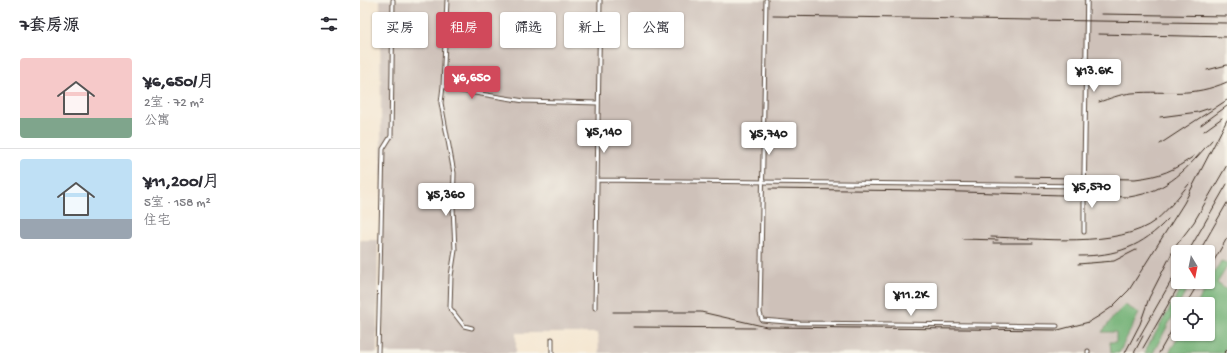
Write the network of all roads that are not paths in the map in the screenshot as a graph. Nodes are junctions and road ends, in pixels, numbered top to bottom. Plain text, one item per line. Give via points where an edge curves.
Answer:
1 (393, 0) edge
2 (447, 0) edge
3 (600, 0) edge
4 (766, 0) edge
5 (1087, 0) edge
6 (443, 86) junction
7 (598, 103) junction
8 (597, 180) junction
9 (761, 182) junction
10 (1084, 186) junction
11 (1084, 232) dead end
12 (595, 308) dead end
13 (1057, 326) dead end
14 (472, 328) dead end
15 (552, 339) dead end
16 (378, 353) edge
17 (552, 353) edge

1 - 16 street via 391,136 382,149
2 - 6 street
3 - 7 street
4 - 9 street
5 - 10 street
6 - 7 street via 524,101
6 - 14 street via 442,104 454,173 455,250 450,308 464,326
7 - 8 street
8 - 9 street
8 - 12 street
9 - 10 street
9 - 13 street via 762,320 799,323
10 - 11 street
15 - 17 street

